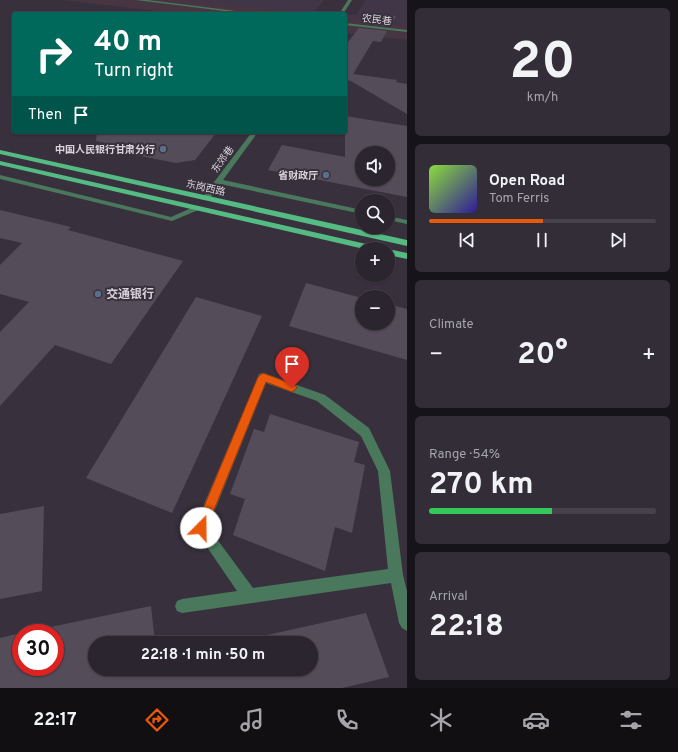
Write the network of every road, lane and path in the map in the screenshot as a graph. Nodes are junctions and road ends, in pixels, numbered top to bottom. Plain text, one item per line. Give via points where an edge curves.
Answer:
1 (138, 0) edge
2 (350, 0) edge
3 (241, 12) edge
4 (342, 12) edge
5 (347, 24) edge
6 (407, 31) edge
7 (253, 134) edge
8 (0, 152) edge
9 (0, 162) edge
10 (0, 177) edge
11 (218, 182) junction
12 (206, 198) junction
13 (199, 208) junction
14 (355, 211) edge
15 (395, 219) edge
16 (407, 222) edge
17 (407, 243) edge
18 (355, 244) edge
19 (395, 253) edge
20 (407, 256) edge
21 (396, 575) junction
22 (250, 596) junction
23 (182, 606) dead end
24 (407, 623) edge

1 - 3 street
2 - 4 street
5 - 6 street, 农民巷
7 - 11 street, 东郊巷
8 - 12 main road, 东岗西路
9 - 13 main road, 东岗西路
10 - 13 street, 东岗西路 via 172,220
11 - 12 street, 东郊巷
11 - 14 street
12 - 17 main road, 东岗西路
13 - 18 main road, 东岗西路
15 - 16 street
19 - 20 main road
21 - 22 street
21 - 22 street via 384,471 365,432 321,398 263,377 201,528
21 - 24 street
22 - 23 street

